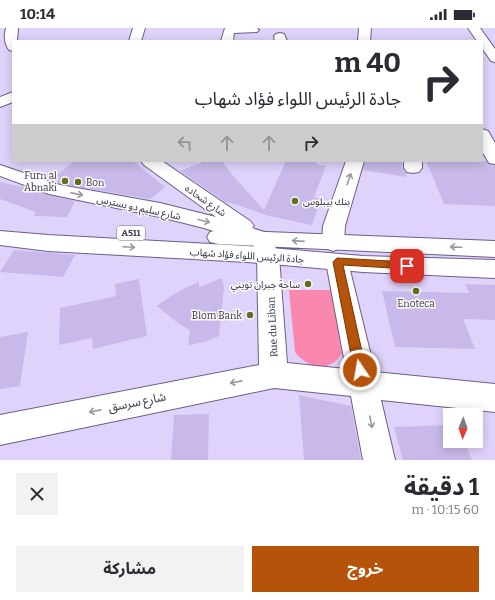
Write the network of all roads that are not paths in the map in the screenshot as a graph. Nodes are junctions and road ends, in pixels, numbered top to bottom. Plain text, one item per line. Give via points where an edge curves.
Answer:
1 (139, 28) edge
2 (365, 28) edge
3 (474, 28) edge
4 (7, 30) edge
5 (253, 30) dead end
6 (136, 40) edge
7 (227, 40) edge
8 (364, 40) edge
9 (482, 40) edge
10 (483, 41) edge
11 (12, 44) edge
12 (495, 58) edge
13 (483, 134) edge
14 (495, 135) edge
15 (483, 136) edge
16 (495, 159) edge
17 (12, 162) edge
18 (151, 162) edge
19 (355, 162) edge
20 (0, 170) edge
21 (180, 182) junction
22 (160, 210) junction
23 (0, 224) edge
24 (0, 238) edge
25 (257, 247) junction
26 (495, 249) edge
27 (335, 253) junction
28 (362, 254) junction
29 (495, 269) edge
30 (274, 374) junction
31 (363, 384) junction
32 (495, 398) edge
33 (0, 430) edge
34 (379, 460) edge

1 - 6 main road
2 - 8 main road
3 - 9 main road
4 - 11 main road
5 - 7 main road via 229,30
10 - 12 main road
13 - 14 main road
15 - 16 main road
17 - 20 main road
18 - 21 main road, شارع شحاده
27 -> 19 main road via 334,226
20 -> 22 main road, شارع سليم دو بسترس via 56,190
21 - 22 main road via 183,195 181,199 176,204
21 - 25 main road, شارع شحاده
22 -> 25 main road, شارع سليم دو بسترس via 209,222
23 - 25 main road, جادة الرئيس اللواء فؤاد شهاب / A511
24 -> 25 main road, جادة الرئيس اللواء فؤاد شهاب / A511 via 48,243
25 - 27 main road, جادة الرئيس اللواء فؤاد شهاب / A511
25 - 30 main road, Rue du Liban
26 -> 28 main road, جادة الرئيس اللواء فؤاد شهاب / A511
27 - 28 main road, جادة الرئيس اللواء فؤاد شهاب / A511
27 - 31 main road
28 - 29 main road, جادة الرئيس اللواء فؤاد شهاب / A511
30 - 31 main road, شارع سرسق
30 -> 33 main road, شارع سرسق
31 - 32 main road, شارع سرسق
31 -> 34 main road

